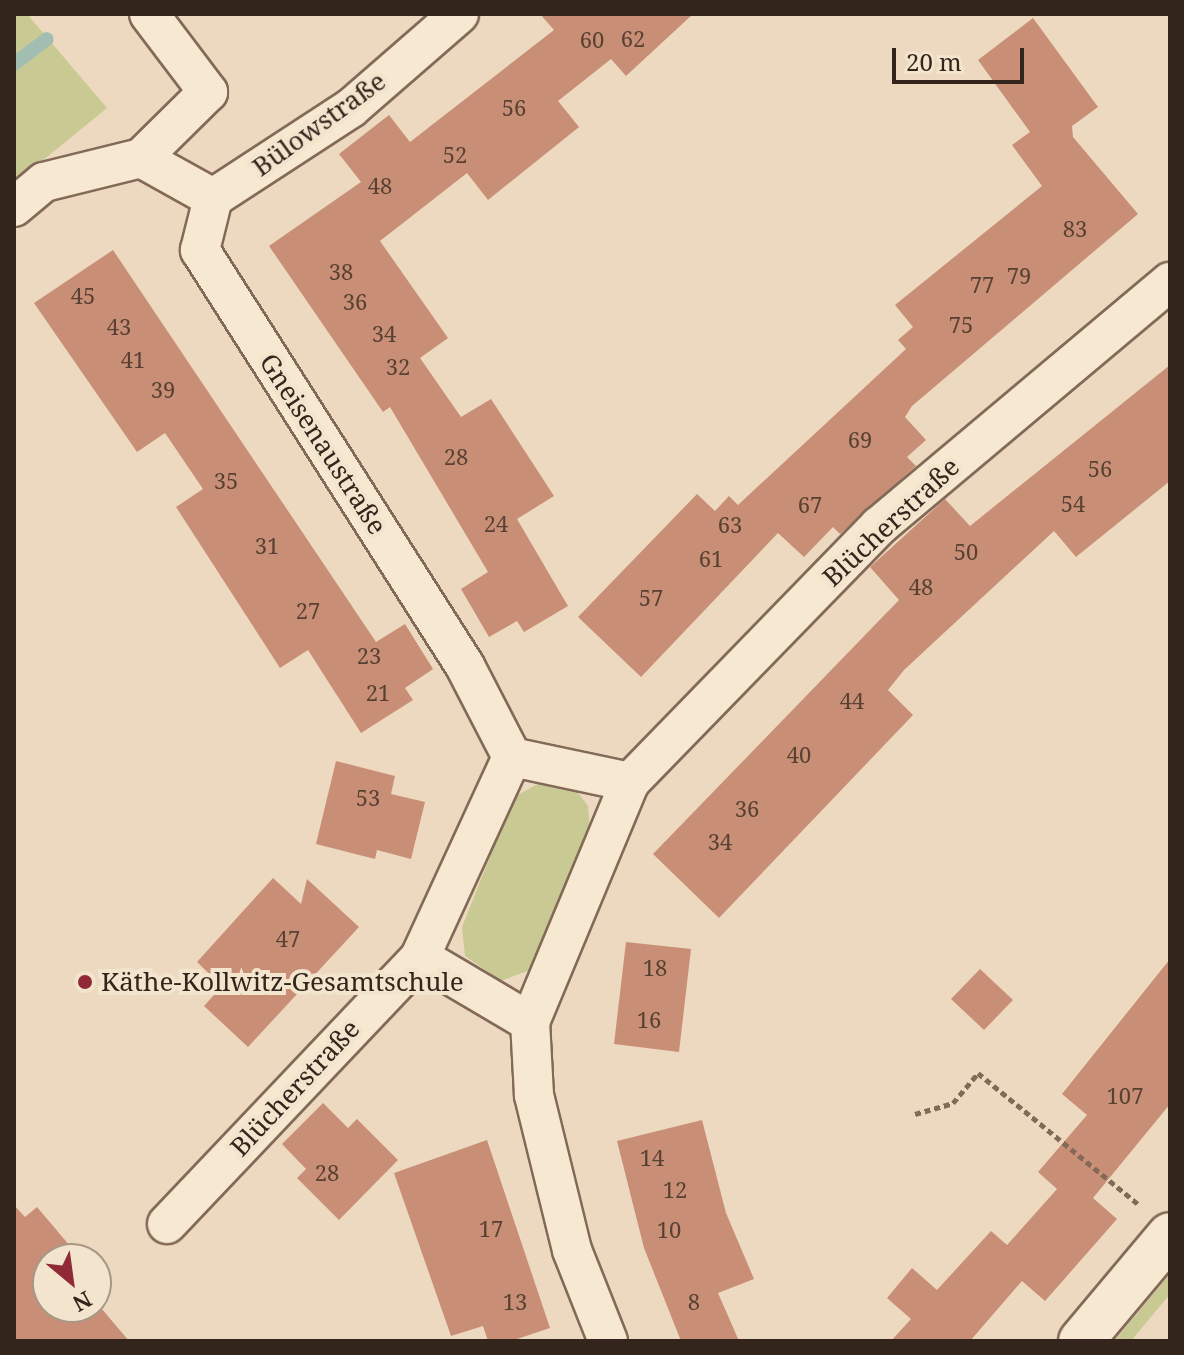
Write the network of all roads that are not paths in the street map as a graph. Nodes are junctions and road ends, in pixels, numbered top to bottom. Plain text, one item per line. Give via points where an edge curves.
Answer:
1 (149, 14) edge
2 (459, 14) edge
3 (141, 158) junction
4 (213, 198) junction
5 (14, 207) edge
6 (1170, 282) edge
7 (512, 757) junction
8 (630, 782) junction
9 (420, 957) junction
10 (530, 1022) junction
11 (1158, 1223) edge
12 (167, 1224) dead end
13 (608, 1341) edge
14 (1081, 1341) edge

1 - 3 street via 208,92
2 - 4 street, Bülowstraße via 351,108
3 - 4 street
3 - 5 street via 44,182
4 - 7 street, Gneisenaustraße via 200,250 465,666
6 - 8 street, Blücherstraße via 879,526
7 - 8 street
7 - 9 street, Blücherstraße
8 - 10 street, Blücherstraße
9 - 10 street
9 - 12 street, Blücherstraße
10 - 13 street via 534,1095 572,1250
11 - 14 main road

